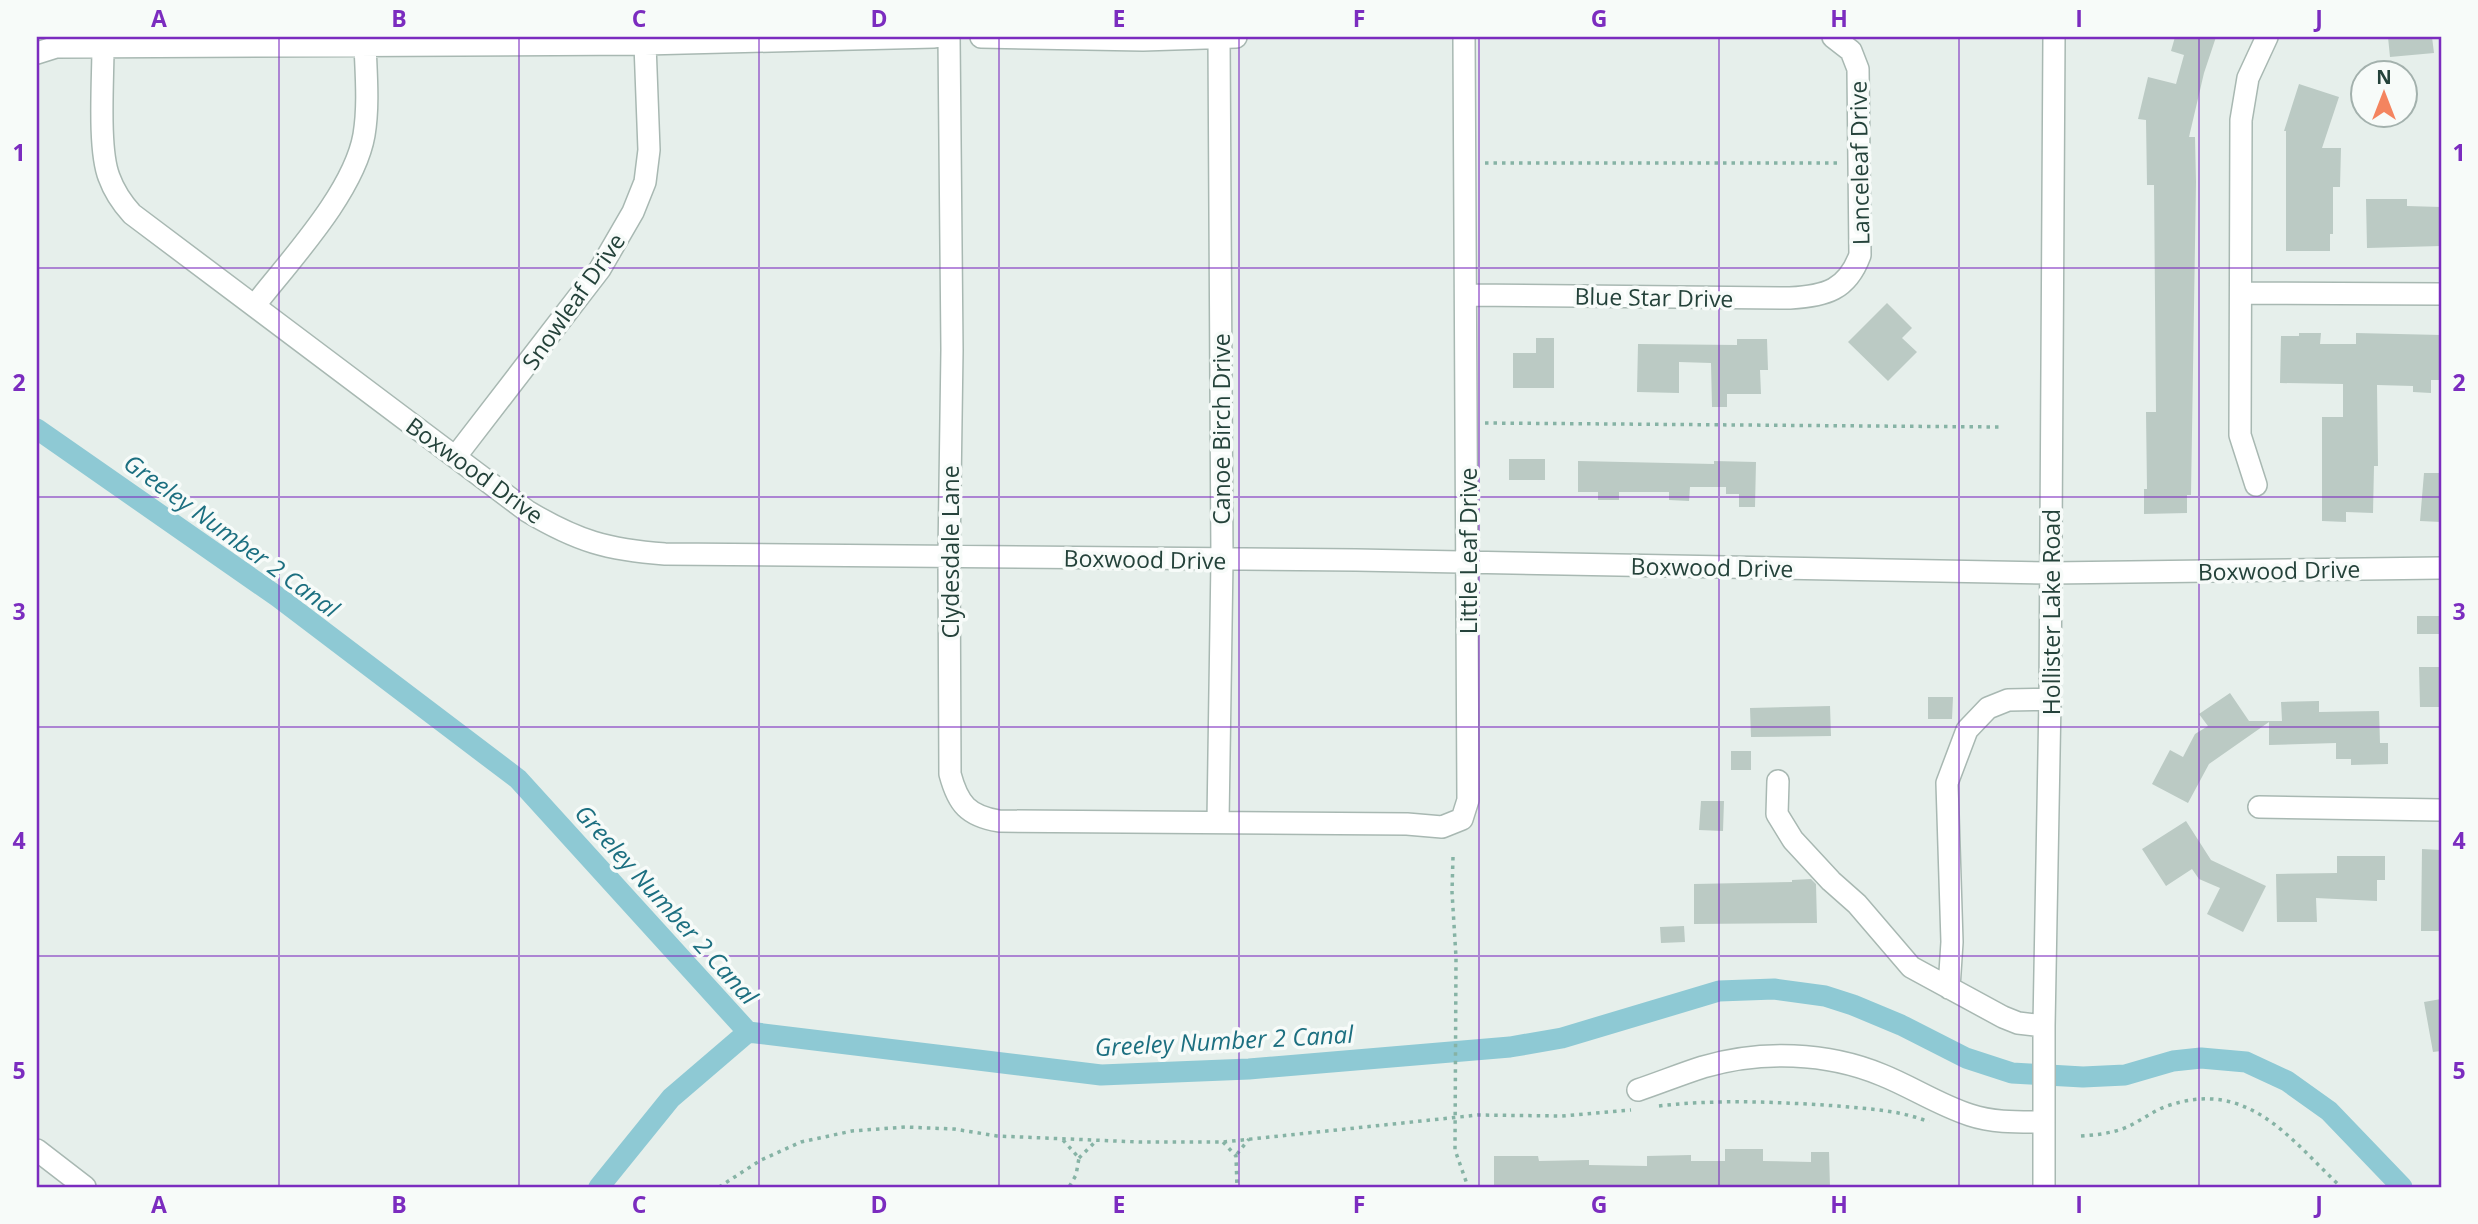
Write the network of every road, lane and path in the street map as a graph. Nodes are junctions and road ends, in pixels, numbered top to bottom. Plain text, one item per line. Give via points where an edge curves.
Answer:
1 (934, 37) edge
2 (949, 37) edge
3 (981, 37) edge
4 (1219, 37) edge
5 (1236, 37) edge
6 (1464, 37) edge
7 (2054, 37) edge
8 (2267, 37) edge
9 (1836, 38) edge
10 (365, 44) junction
11 (645, 44) junction
12 (103, 47) junction
13 (37, 53) edge
14 (1483, 163) dead end
15 (1838, 163) dead end
16 (1840, 286) joint
17 (2242, 293) junction
18 (2441, 294) edge
19 (1466, 295) junction
20 (255, 305) junction
21 (1483, 423) dead end
22 (2000, 427) dead end
23 (456, 456) junction
24 (2256, 485) dead end
25 (949, 556) junction
26 (1222, 560) junction
27 (1468, 562) junction
28 (2441, 568) edge
29 (2051, 573) junction
30 (2050, 699) junction
31 (1778, 781) dead end
32 (2259, 807) dead end
33 (2441, 810) edge
34 (1218, 821) junction
35 (1453, 857) dead end
36 (1949, 988) junction
37 (2045, 1034) junction
38 (1640, 1102) junction
39 (2044, 1114) junction
40 (1454, 1117) junction
41 (1938, 1126) dead end
42 (2081, 1136) dead end
43 (1061, 1139) junction
44 (1249, 1139) junction
45 (1098, 1140) junction
46 (1223, 1142) junction
47 (37, 1150) edge
48 (1236, 1156) junction
49 (1079, 1158) junction
50 (1236, 1186) edge
51 (85, 1187) edge
52 (719, 1187) edge
53 (1069, 1187) edge
54 (1468, 1187) edge
55 (2044, 1187) edge
56 (2341, 1187) edge

1 - 11 street
2 - 25 street, Clydesdale Lane
3 - 4 street
4 - 5 street
4 - 26 street, Canoe Birch Drive
6 - 19 street, Little Leaf Drive
7 - 29 street, Hollister Lake Road
8 - 17 street via 2248,78 2241,120
9 - 16 street, Lanceleaf Drive via 1851,51 1858,69 1860,256 1853,274
10 - 11 street
10 - 12 street
10 - 20 street via 365,133 354,170
11 - 23 street, Snowleaf Drive via 649,150 645,182 633,212 600,270
12 - 13 street via 56,47
12 - 20 street, Boxwood Drive via 104,154 115,191 132,214
14 - 15 path
16 - 19 street, Blue Star Drive via 1817,296 1790,299
17 - 18 street
17 - 24 street via 2240,435
19 - 27 street, Little Leaf Drive
20 - 23 street, Boxwood Drive
21 - 22 path
23 - 25 street, Boxwood Drive via 527,511 592,544 629,551
25 - 26 street, Boxwood Drive
25 - 34 street, Clydesdale Lane via 950,774 956,796 969,810 999,821
26 - 27 street, Boxwood Drive
26 - 34 street, Canoe Birch Drive
27 - 29 street, Boxwood Drive
27 - 34 street, Little Leaf Drive via 1468,800 1462,819 1442,827
28 - 29 street, Boxwood Drive
29 - 30 street, Hollister Lake Road
30 - 36 street via 2008,700 1988,708 1967,730 1947,783
30 - 37 street, Hollister Lake Road
31 - 36 street via 1777,814 1793,840 1911,967
32 - 33 street
35 - 40 path
36 - 37 street
37 - 39 street, Hollister Lake Road
38 - 39 street via 1704,1067 1782,1056 1844,1063 1880,1074 1970,1116 1998,1121
38 - 40 path via 1562,1116
38 - 41 path via 1779,1102 1882,1110
39 - 55 street, Hollister Lake Road
40 - 44 path
40 - 54 path via 1455,1150
42 - 56 path via 2120,1130 2167,1106 2217,1098 2259,1112
43 - 45 path
43 - 49 path
43 - 52 path via 918,1127 852,1131 801,1142
44 - 46 path
44 - 48 path
45 - 46 path
45 - 49 path
46 - 48 path
47 - 51 street
48 - 50 path
49 - 53 path

